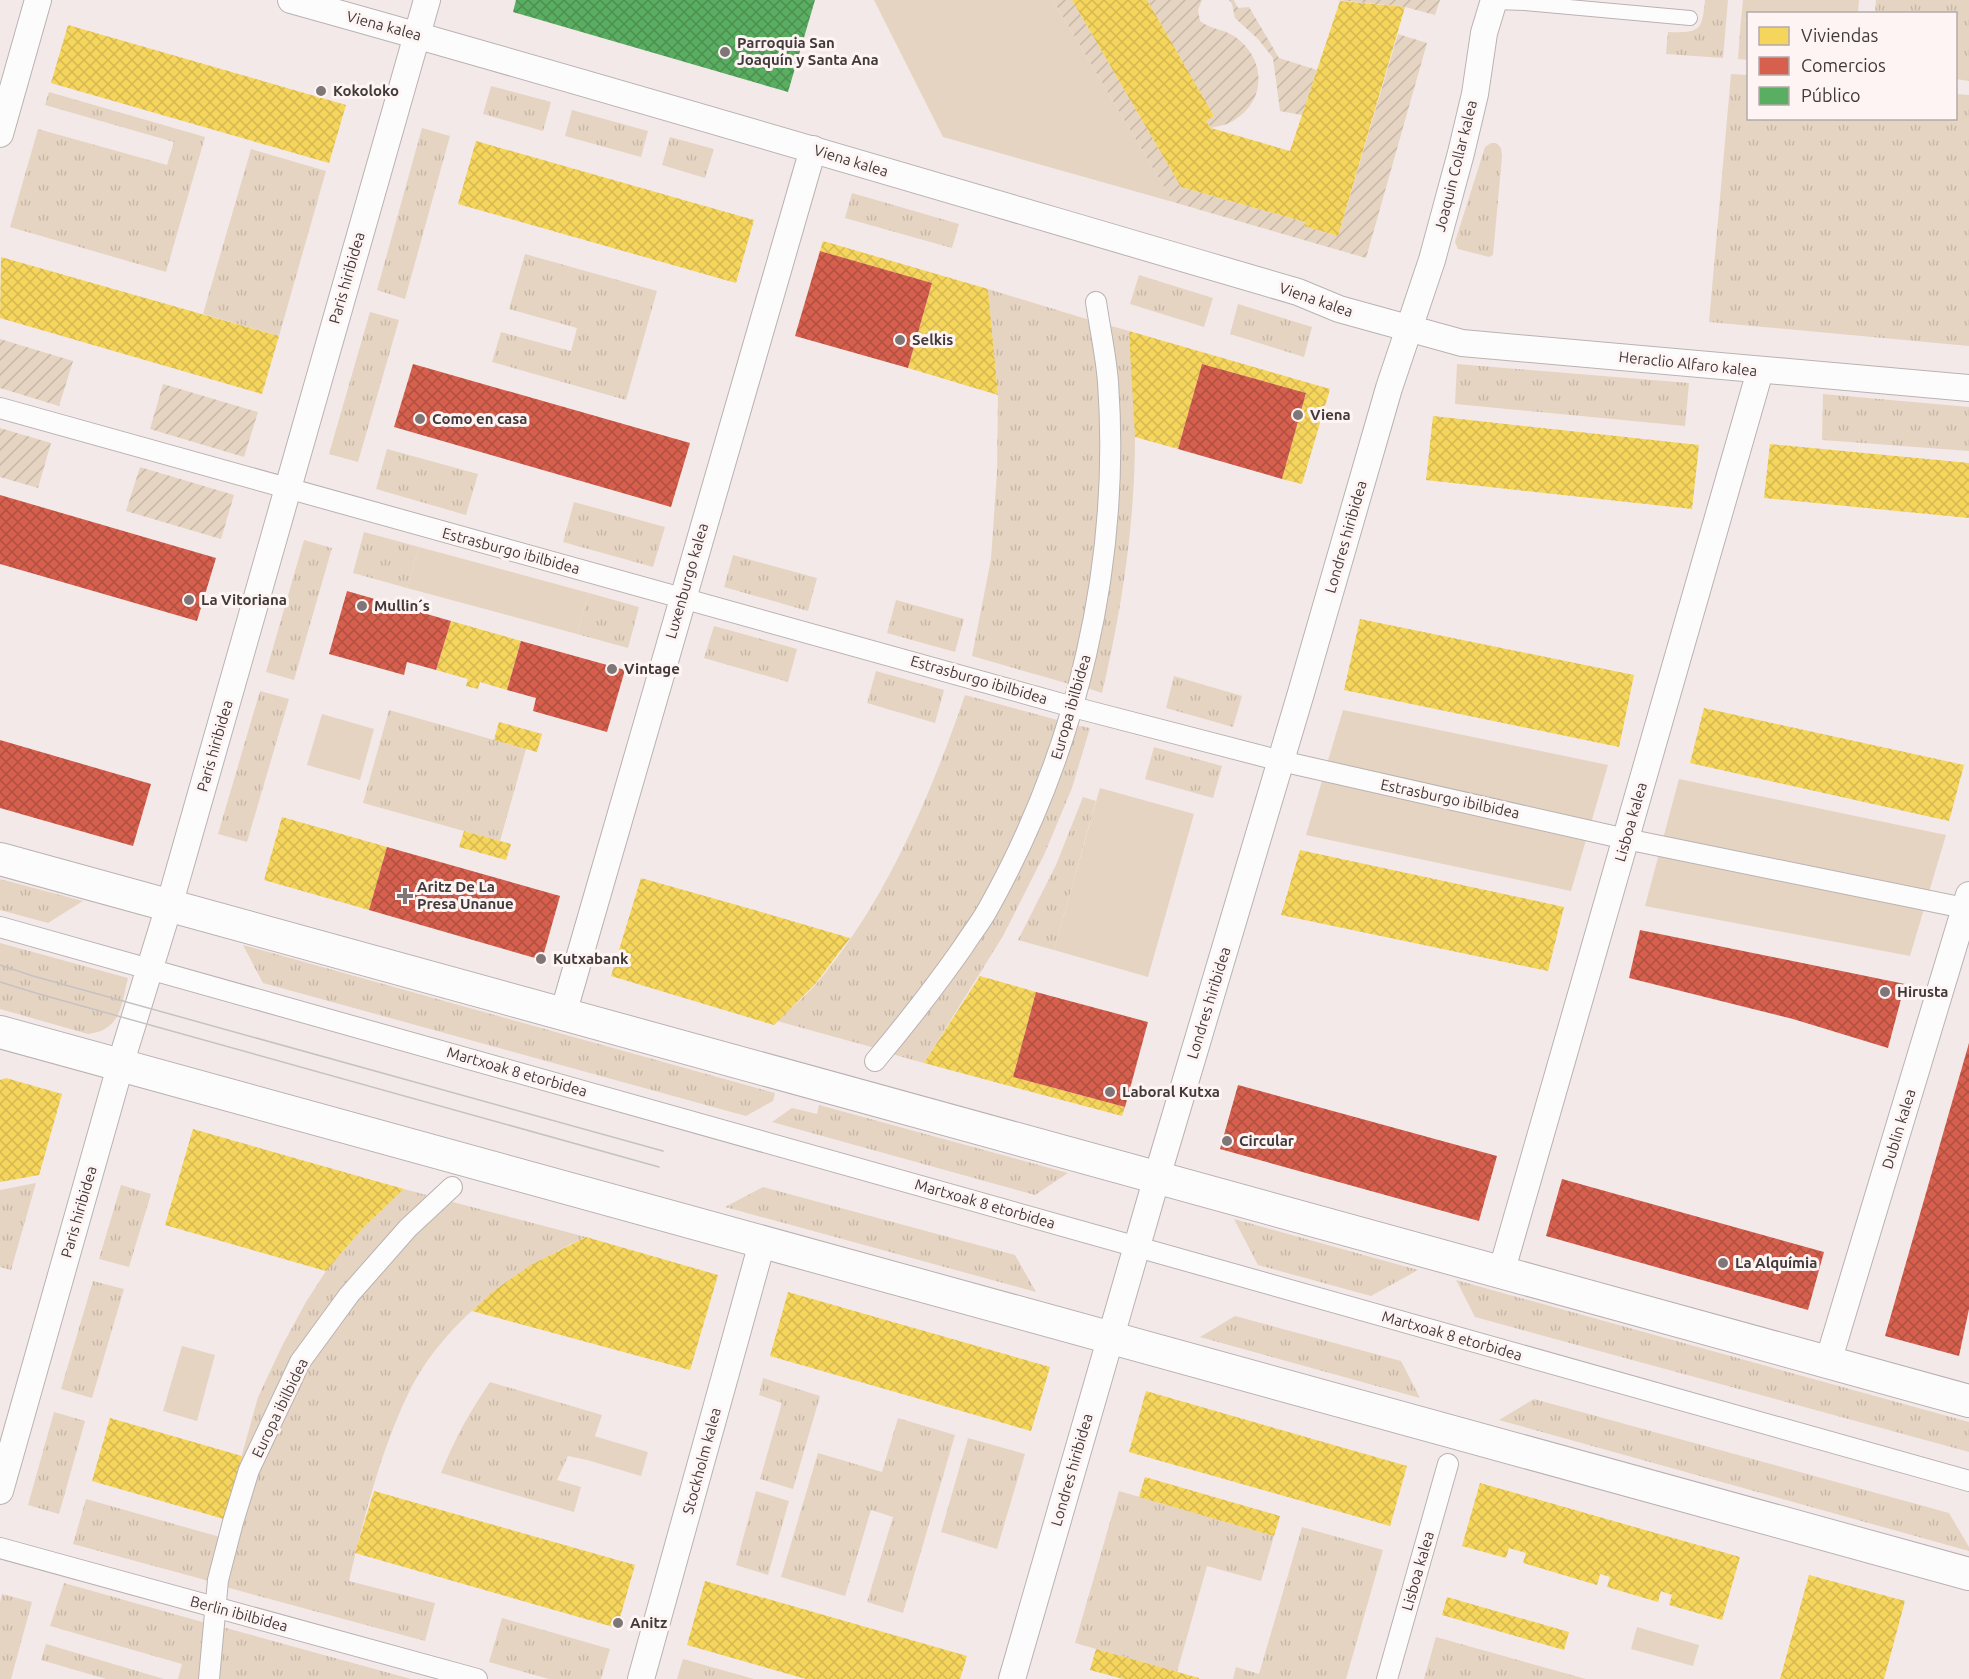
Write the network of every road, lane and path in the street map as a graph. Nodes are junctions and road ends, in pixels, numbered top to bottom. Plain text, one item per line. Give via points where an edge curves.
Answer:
1 (38, 0) edge
2 (291, 0) edge
3 (427, 0) edge
4 (1494, 1) edge
5 (1690, 18) dead end
6 (417, 34) junction
7 (0, 134) edge
8 (813, 149) junction
9 (1096, 302) dead end
10 (1409, 329) junction
11 (1760, 371) junction
12 (1969, 388) edge
13 (0, 408) edge
14 (288, 490) junction
15 (682, 598) junction
16 (1073, 707) junction
17 (1281, 761) junction
18 (1626, 839) junction
19 (0, 859) edge
20 (1968, 904) edge
21 (169, 906) junction
22 (0, 927) edge
23 (150, 968) junction
24 (563, 1014) junction
25 (0, 1032) edge
26 (875, 1061) dead end
27 (121, 1066) junction
28 (1156, 1177) junction
29 (452, 1187) dead end
30 (762, 1243) junction
31 (1137, 1247) junction
32 (1502, 1273) junction
33 (1111, 1339) junction
34 (1828, 1362) junction
35 (1969, 1401) edge
36 (1448, 1464) dead end
37 (1969, 1481) edge
38 (0, 1491) edge
39 (0, 1548) edge
40 (1969, 1574) edge
41 (216, 1607) junction
42 (209, 1679) edge
43 (477, 1679) edge
44 (641, 1679) edge
45 (1012, 1679) edge
46 (1387, 1679) edge

1 - 7 street
2 - 6 street, Viena kalea
3 - 6 street, Paris hiribidea
4 - 5 lane
4 - 10 street, Joaquin Collar kalea via 1461,153 1429,272
6 - 8 street, Viena kalea
6 - 14 street, Paris hiribidea
8 - 10 street, Viena kalea via 1298,292 1339,309
8 - 15 street, Luxenburgo kalea
9 - 16 street, Europa ibilbidea via 1108,381 1106,540
10 - 11 street, Heraclio Alfaro kalea via 1462,344
10 - 17 street, Londres hiribidea
11 - 12 street, Heraclio Alfaro kalea
11 - 18 street, Lisboa kalea
13 - 14 street, Estrasburgo ibilbidea
14 - 15 street, Estrasburgo ibilbidea
14 - 21 street, Paris hiribidea
15 - 16 street, Estrasburgo ibilbidea
15 - 24 street, Luxenburgo kalea
16 - 17 street, Estrasburgo ibilbidea
16 - 26 street, Europa ibilbidea via 1053,771 987,911 931,993
17 - 18 street, Estrasburgo ibilbidea
17 - 28 street, Londres hiribidea
18 - 20 street, Estrasburgo ibilbidea
18 - 32 street, Lisboa kalea
19 - 21 street
20 - 34 street, Dublin kalea
21 - 23 street, Paris hiribidea
21 - 24 street
22 - 23 street, Martxoak 8 etorbidea
23 - 27 street, Paris hiribidea
23 - 31 street, Martxoak 8 etorbidea
24 - 28 street
25 - 27 street
27 - 30 street
27 - 38 street, Paris hiribidea
28 - 31 street, Londres hiribidea
28 - 32 street
29 - 41 street, Europa ibilbidea via 408,1228 349,1295 300,1362 249,1470 218,1580
30 - 33 street
30 - 44 street, Stockholm kalea
31 - 33 street, Londres hiribidea
31 - 37 street, Martxoak 8 etorbidea
32 - 34 street
33 - 40 street
33 - 45 street, Londres hiribidea
34 - 35 street
36 - 46 street, Lisboa kalea
39 - 41 street, Berlin ibilbidea
41 - 42 street, Europa ibilbidea
41 - 43 street, Berlin ibilbidea

